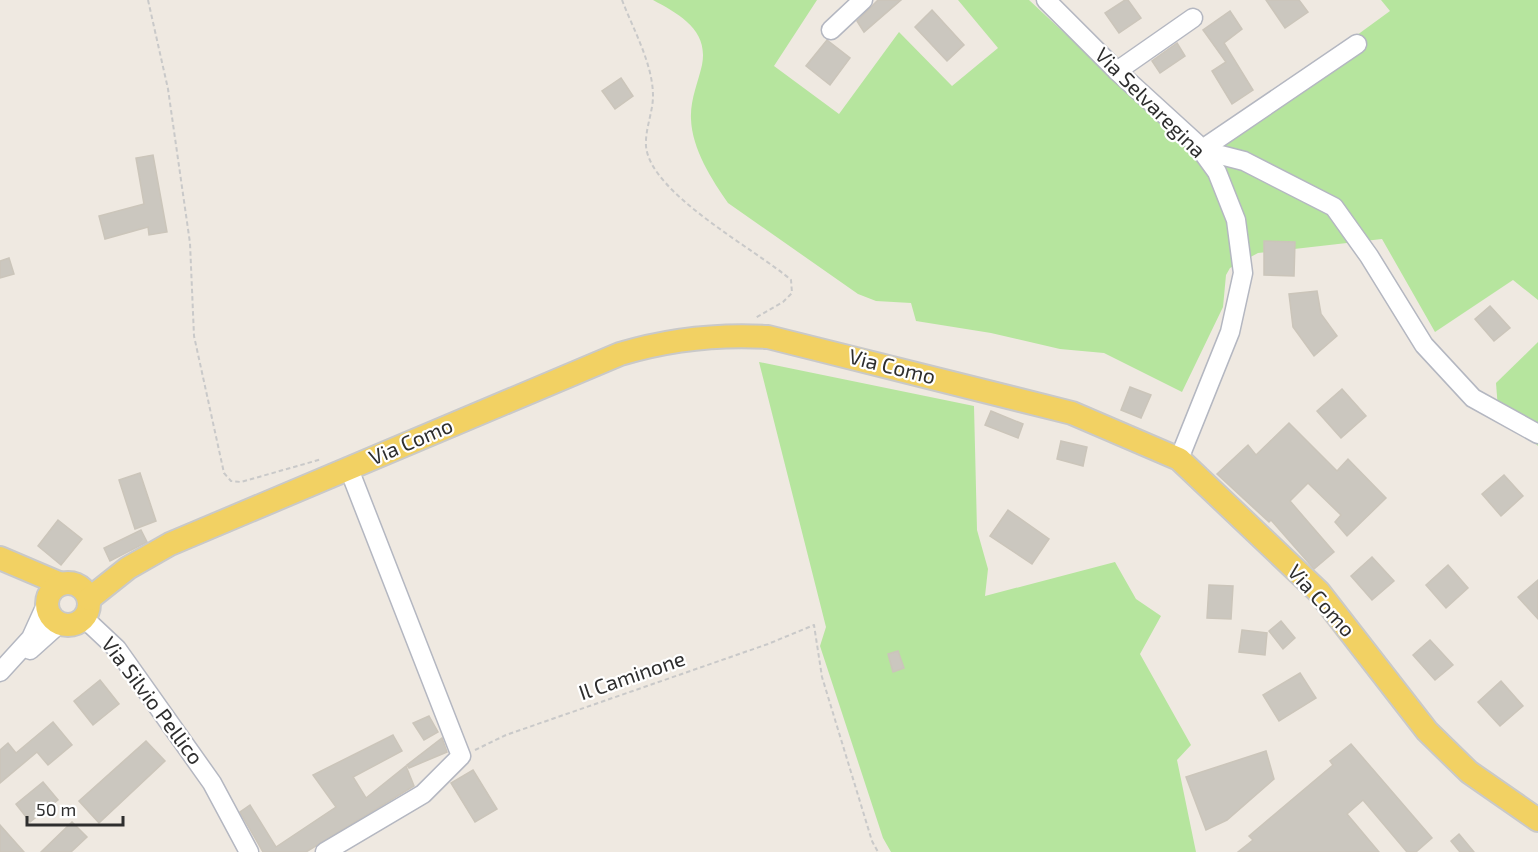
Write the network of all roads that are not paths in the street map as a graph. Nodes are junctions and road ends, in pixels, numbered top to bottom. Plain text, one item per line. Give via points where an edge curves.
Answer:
1 (863, 0) edge
2 (1046, 0) edge
3 (1193, 18) dead end
4 (831, 30) dead end
5 (1357, 44) dead end
6 (1117, 71) junction
7 (1201, 150) junction
8 (1538, 434) edge
9 (1179, 459) junction
10 (349, 469) junction
11 (0, 559) edge
12 (67, 598) junction
13 (59, 624) joint
14 (0, 675) edge
15 (1538, 820) edge
16 (249, 852) edge
17 (325, 852) edge

1 - 4 street
2 - 6 street, Via Selvaregina
3 - 6 street
5 - 7 street
6 - 7 street, Via Selvaregina
7 - 8 street via 1244,161 1334,207 1370,256 1424,345 1473,398
7 - 9 street, Via Selvaregina via 1217,172 1236,220 1243,273 1230,332
9 - 10 main road, Via Como via 1072,413 797,343 768,337 720,336 654,344 620,354
9 - 15 main road, Via Como via 1319,592 1427,731 1469,771
10 - 12 main road, Via Como via 215,524
10 - 17 street via 461,756 423,794
11 - 12 main road
12 - 13 main road via 50,615
12 - 14 street, Via Como
12 - 16 street, Via Silvio Pellico via 117,649 212,783
13 - 14 street, Via Como

